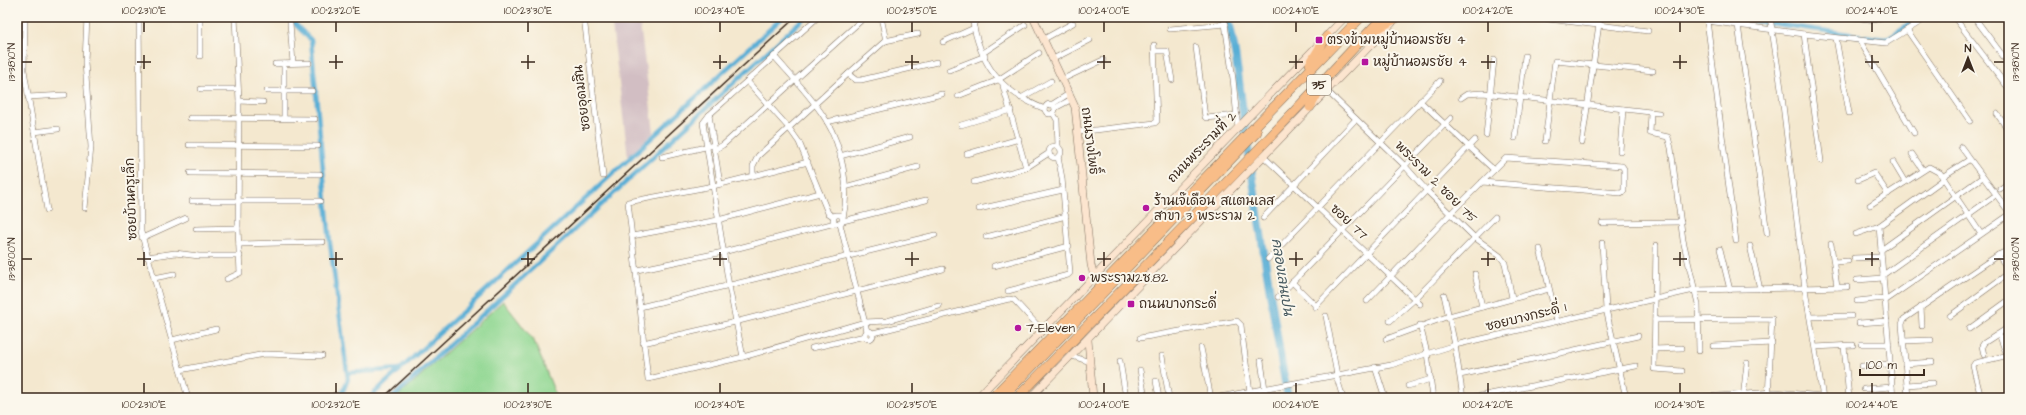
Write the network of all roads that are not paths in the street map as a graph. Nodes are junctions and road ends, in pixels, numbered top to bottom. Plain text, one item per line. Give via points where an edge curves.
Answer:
1 (25, 17) edge
2 (87, 17) edge
3 (139, 17) edge
4 (200, 17) edge
5 (236, 17) edge
6 (584, 17) edge
7 (716, 17) edge
8 (818, 17) edge
9 (865, 17) edge
10 (881, 17) edge
11 (972, 17) edge
12 (983, 17) edge
13 (1224, 17) edge
14 (1345, 17) edge
15 (1361, 17) edge
16 (1368, 17) edge
17 (1378, 17) edge
18 (1383, 17) edge
19 (1398, 17) edge
20 (1600, 17) edge
21 (1853, 17) edge
22 (1882, 17) edge
23 (1954, 17) edge
24 (1974, 17) edge
25 (1034, 18) edge
26 (1770, 18) edge
27 (1548, 19) dead end
28 (17, 20) edge
29 (707, 20) dead end
30 (1920, 22) dead end
31 (290, 23) dead end
32 (1073, 23) dead end
33 (1226, 24) junction
34 (1025, 25) dead end
35 (1599, 25) junction
36 (1738, 25) junction
37 (974, 26) junction
38 (1771, 28) junction
39 (1170, 29) dead end
40 (1908, 30) junction
41 (1648, 31) dead end
42 (918, 34) dead end
43 (1804, 34) junction
44 (1327, 36) junction
45 (1366, 36) junction
46 (1836, 38) junction
47 (1044, 39) junction
48 (1090, 40) dead end
49 (886, 41) junction
50 (1860, 41) junction
51 (943, 42) dead end
52 (1196, 47) dead end
53 (1039, 53) dead end
54 (984, 55) junction
55 (200, 56) dead end
56 (774, 56) junction
57 (1525, 56) dead end
58 (1053, 58) junction
59 (1103, 60) dead end
60 (1494, 60) dead end
61 (937, 62) dead end
62 (293, 63) junction
63 (310, 63) dead end
64 (275, 64) dead end
65 (284, 64) junction
66 (1594, 64) junction
67 (2009, 64) edge
68 (949, 70) dead end
69 (1653, 71) dead end
70 (848, 74) junction
71 (1327, 77) junction
72 (1063, 79) junction
73 (794, 80) junction
74 (998, 80) junction
75 (1172, 80) dead end
76 (747, 81) junction
77 (1051, 81) dead end
78 (1440, 81) dead end
79 (1003, 86) junction
80 (201, 89) dead end
81 (238, 89) junction
82 (2009, 89) edge
83 (1326, 90) junction
84 (268, 91) dead end
85 (284, 91) junction
86 (312, 91) dead end
87 (65, 94) dead end
88 (942, 94) dead end
89 (1490, 94) junction
90 (958, 96) dead end
91 (1071, 96) junction
92 (28, 97) junction
93 (1021, 98) junction
94 (1462, 98) dead end
95 (1520, 98) junction
96 (239, 101) junction
97 (1420, 101) junction
98 (1550, 101) junction
99 (263, 102) dead end
100 (767, 104) junction
101 (816, 105) junction
102 (1588, 105) junction
103 (1310, 107) junction
104 (1053, 108) junction
105 (1045, 109) junction
106 (1623, 109) junction
107 (1011, 110) junction
108 (1651, 113) junction
109 (1659, 113) dead end
110 (1849, 113) dead end
111 (1996, 114) dead end
112 (709, 115) junction
113 (1237, 115) junction
114 (1266, 115) junction
115 (190, 118) dead end
116 (239, 118) junction
117 (284, 118) junction
118 (1451, 118) dead end
119 (315, 119) dead end
120 (1356, 119) junction
121 (1970, 121) dead end
122 (827, 122) junction
123 (1444, 124) junction
124 (961, 125) dead end
125 (1239, 127) junction
126 (789, 128) junction
127 (58, 129) dead end
128 (2009, 131) edge
129 (34, 132) junction
130 (1078, 132) junction
131 (1914, 132) dead end
132 (1486, 135) dead end
133 (910, 137) dead end
134 (1515, 138) dead end
135 (1019, 139) junction
136 (1475, 140) dead end
137 (1545, 141) dead end
138 (1381, 143) junction
139 (1582, 143) dead end
140 (189, 145) dead end
141 (239, 146) junction
142 (318, 146) dead end
143 (706, 146) junction
144 (1058, 146) junction
145 (714, 147) junction
146 (1469, 147) junction
147 (1961, 147) dead end
148 (1620, 151) dead end
149 (1049, 153) junction
150 (967, 154) dead end
151 (1912, 154) dead end
152 (840, 156) junction
153 (1263, 156) junction
154 (662, 157) dead end
155 (1058, 157) junction
156 (1821, 160) dead end
157 (1967, 160) dead end
158 (808, 162) junction
159 (1893, 162) dead end
160 (1405, 166) junction
161 (918, 167) dead end
162 (1026, 168) junction
163 (1494, 170) junction
164 (1923, 170) junction
165 (190, 173) dead end
166 (238, 173) junction
167 (320, 174) dead end
168 (603, 176) dead end
169 (753, 176) junction
170 (1943, 178) junction
171 (1980, 179) dead end
172 (1858, 180) dead end
173 (974, 182) dead end
174 (1482, 182) junction
175 (1905, 182) junction
176 (2009, 183) edge
177 (720, 184) junction
178 (1294, 185) junction
179 (712, 186) junction
180 (845, 187) junction
181 (2000, 189) dead end
182 (1063, 190) junction
183 (1427, 191) junction
184 (820, 193) junction
185 (1888, 194) junction
186 (1956, 196) junction
187 (1993, 197) dead end
188 (239, 200) junction
189 (926, 200) dead end
190 (192, 201) dead end
191 (320, 201) dead end
192 (1870, 205) dead end
193 (85, 208) dead end
194 (1318, 208) junction
195 (979, 209) dead end
196 (47, 210) dead end
197 (2008, 213) edge
198 (1450, 214) junction
199 (1968, 215) junction
200 (1066, 216) junction
201 (834, 217) junction
202 (1495, 217) dead end
203 (186, 218) dead end
204 (1263, 218) dead end
205 (718, 220) junction
206 (840, 222) junction
207 (1681, 222) junction
208 (1602, 223) dead end
209 (1879, 226) junction
210 (196, 228) dead end
211 (238, 228) junction
212 (1342, 231) junction
213 (1767, 233) dead end
214 (935, 234) dead end
215 (1856, 234) dead end
216 (1981, 234) junction
217 (632, 236) junction
218 (986, 237) dead end
219 (1474, 237) junction
220 (142, 238) junction
221 (1736, 241) dead end
222 (323, 242) dead end
223 (1602, 243) dead end
224 (239, 244) junction
225 (1831, 244) dead end
226 (1656, 245) dead end
227 (1068, 246) junction
228 (1750, 246) dead end
229 (1720, 248) dead end
230 (1540, 249) dead end
231 (1881, 250) junction
232 (2009, 250) edge
233 (724, 252) junction
234 (1367, 254) junction
235 (1998, 254) junction
236 (240, 256) junction
237 (147, 257) junction
238 (849, 257) junction
239 (1881, 257) junction
240 (1854, 258) dead end
241 (1268, 260) dead end
242 (1848, 261) dead end
243 (1834, 262) junction
244 (994, 266) dead end
245 (943, 269) dead end
246 (637, 270) junction
247 (2009, 272) edge
248 (174, 274) dead end
249 (1475, 274) dead end
250 (1094, 276) junction
251 (1391, 277) junction
252 (1883, 277) junction
253 (154, 278) junction
254 (227, 279) dead end
255 (1857, 280) dead end
256 (1292, 282) junction
257 (729, 286) junction
258 (1847, 287) dead end
259 (1837, 288) junction
260 (1549, 289) junction
261 (1760, 289) junction
262 (1806, 289) junction
263 (857, 290) junction
264 (1694, 290) junction
265 (1730, 290) junction
266 (1008, 292) dead end
267 (1444, 295) dead end
268 (1278, 297) dead end
269 (1655, 297) junction
270 (1512, 298) junction
271 (1415, 299) junction
272 (1885, 300) junction
273 (2009, 300) edge
274 (1367, 301) dead end
275 (1857, 301) dead end
276 (1420, 304) dead end
277 (940, 306) dead end
278 (640, 307) junction
279 (1482, 307) junction
280 (1921, 307) junction
281 (1606, 309) junction
282 (1326, 316) dead end
283 (1449, 316) junction
284 (1851, 316) dead end
285 (1950, 316) dead end
286 (1810, 317) junction
287 (1699, 319) junction
288 (1655, 320) junction
289 (1390, 321) dead end
290 (1557, 321) junction
291 (1887, 321) junction
292 (737, 322) junction
293 (865, 322) junction
294 (1859, 323) dead end
295 (1420, 325) junction
296 (1922, 326) dead end
297 (2009, 326) edge
298 (216, 329) dead end
299 (1969, 329) dead end
300 (1042, 330) junction
301 (868, 333) junction
302 (1999, 334) junction
303 (1638, 336) dead end
304 (1140, 338) dead end
305 (1386, 339) dead end
306 (172, 340) junction
307 (1088, 340) junction
308 (1931, 340) dead end
309 (1614, 341) junction
310 (1904, 341) junction
311 (644, 343) junction
312 (1772, 343) junction
313 (1861, 344) dead end
314 (1889, 344) junction
315 (1455, 345) junction
316 (1713, 346) dead end
317 (1815, 346) junction
318 (1844, 346) junction
319 (1853, 346) dead end
320 (812, 348) dead end
321 (1201, 348) dead end
322 (1682, 348) dead end
323 (1654, 349) junction
324 (2005, 350) dead end
325 (1699, 351) dead end
326 (1427, 353) junction
327 (1984, 355) dead end
328 (2009, 355) edge
329 (322, 356) dead end
330 (1072, 356) junction
331 (1162, 356) dead end
332 (744, 357) junction
333 (1120, 361) dead end
334 (1261, 361) dead end
335 (1090, 362) junction
336 (1932, 362) dead end
337 (1747, 363) dead end
338 (1890, 364) junction
339 (1905, 364) junction
340 (1636, 366) dead end
341 (1862, 366) dead end
342 (1375, 367) junction
343 (1620, 369) junction
344 (180, 370) junction
345 (1140, 370) dead end
346 (1682, 371) dead end
347 (1336, 375) junction
348 (1460, 375) junction
349 (1431, 379) junction
350 (1156, 381) dead end
351 (1933, 382) dead end
352 (1907, 385) junction
353 (1408, 386) dead end
354 (1892, 387) junction
355 (1265, 389) junction
356 (1864, 389) dead end
357 (1250, 392) junction
358 (1768, 395) edge
359 (1743, 396) edge
360 (1823, 397) edge
361 (188, 398) edge
362 (977, 398) edge
363 (992, 398) edge
364 (1002, 398) edge
365 (1015, 398) edge
366 (1030, 398) edge
367 (1093, 398) edge
368 (1126, 398) edge
369 (1144, 398) edge
370 (1158, 398) edge
371 (1169, 398) edge
372 (1211, 398) edge
373 (1214, 398) edge
374 (1343, 398) edge
375 (1385, 398) edge
376 (1433, 398) edge
377 (1463, 398) edge
378 (1468, 398) edge
379 (1626, 398) edge
380 (1688, 398) edge
381 (1849, 398) edge
382 (1893, 398) edge
383 (1908, 398) edge
384 (1981, 398) edge

1 - 28 main road
1 - 92 street via 24,70
2 - 193 street via 85,62 91,146
3 - 220 street, ซอยบ้านครูเล็ก
4 - 55 street
5 - 81 street
6 - 168 street, ซอยอุดมสิน
7 - 29 street
8 - 56 street
9 - 73 street
10 - 49 street
11 - 37 street
12 - 37 street
13 - 33 street
14 - 44 main road, ถนนพระรามที่ 2 / 35
15 - 114 highway, ถนนพระรามที่ 2 / 35
16 - 364 highway
17 - 365 highway
18 - 45 highway, 35
19 - 45 highway
19 - 83 main road, 35
20 - 35 street
21 - 22 street via 1875,20
23 - 82 street
24 - 67 street
25 - 47 main road, ถนนรางโพธิ์
26 - 38 street
27 - 35 street
30 - 40 street
31 - 62 street
32 - 47 street
33 - 39 street
33 - 113 street
34 - 54 street
35 - 41 street
35 - 66 street
36 - 38 street
36 - 213 street
36 - 221 street via 1707,21
37 - 51 street
37 - 54 street
38 - 43 street
38 - 262 street
40 - 50 street via 1886,43
40 - 121 street
42 - 49 street
43 - 46 street
43 - 156 street
44 - 114 highway via 1311,63
44 - 125 main road, ถนนพระรามที่ 2 / 35
45 - 71 highway, 35
46 - 50 street
46 - 110 street
47 - 58 main road, ถนนรางโพธิ์
48 - 58 street
49 - 70 street
50 - 131 street
52 - 113 street via 1205,117
53 - 74 street
54 - 68 street
54 - 74 street
56 - 73 street
56 - 76 street
57 - 95 street
58 - 72 main road, ถนนรางโพธิ์
59 - 72 street
60 - 89 street
61 - 70 street via 861,80 856,80
62 - 63 street
62 - 65 street
64 - 65 street
65 - 85 street
66 - 69 street
66 - 98 street via 1555,60
66 - 102 street
70 - 101 street
71 - 103 highway
71 - 365 highway, 35
72 - 91 main road, ถนนรางโพธิ์
73 - 100 street
73 - 101 street
74 - 79 street
74 - 90 street
75 - 130 street via 1167,51 1154,48 1157,121
76 - 100 street
76 - 112 street
77 - 93 street
78 - 97 street
79 - 93 street
79 - 107 street
80 - 81 street
81 - 96 street
83 - 103 main road, 35
83 - 120 street, พระราม 2 ซอย 75
84 - 85 street
85 - 86 street
85 - 117 street
87 - 92 street
88 - 122 street
89 - 94 street via 1474,93
89 - 95 street
89 - 132 street
91 - 104 street
91 - 130 main road, ถนนรางโพธิ์
92 - 129 street
93 - 105 street
95 - 98 street
95 - 134 street
96 - 99 street
96 - 116 street
97 - 123 street
97 - 138 street
98 - 102 street
98 - 137 street
100 - 126 street
100 - 145 street via 720,148
101 - 122 street
101 - 126 street
102 - 106 street
102 - 139 street
103 - 153 main road, 35
104 - 105 street via 1048,105
104 - 105 street via 1047,113
104 - 144 street via 1057,120
106 - 108 street
106 - 148 street
107 - 124 street
107 - 135 street
108 - 109 street
108 - 207 street via 1650,134 1670,140
111 - 128 street
112 - 143 street via 703,123
112 - 145 street
113 - 125 street
114 - 363 highway, ถนนพระรามที่ 2 / 35
115 - 116 street
116 - 117 street
116 - 141 street
117 - 119 street
118 - 123 street
120 - 138 street, พระราม 2 ซอย 75
120 - 178 street
122 - 152 street
123 - 146 street
123 - 160 street
125 - 250 main road, ถนนพระรามที่ 2 / 35
126 - 158 street
126 - 169 street via 755,160
127 - 129 street
129 - 196 street
130 - 250 main road, ถนนรางโพธิ์
133 - 152 street
135 - 150 street
135 - 162 street
136 - 146 street
138 - 160 street, พระราม 2 ซอย 75
138 - 194 street
140 - 141 street
141 - 142 street
141 - 166 street
143 - 145 street
143 - 154 street
143 - 179 street
144 - 149 street via 1052,146
144 - 155 street via 1061,151
145 - 177 street
146 - 163 street
146 - 183 street
147 - 197 street
149 - 155 street via 1053,158
149 - 162 street
151 - 164 street
152 - 180 street
153 - 178 street, ซอย 77
153 - 307 main road, 35
155 - 182 street
157 - 170 street
158 - 169 street
158 - 184 street
159 - 175 street
160 - 183 street, พระราม 2 ซอย 75
160 - 212 street
161 - 180 street
162 - 173 street
163 - 174 street
163 - 174 street via 1508,158 1622,166 1624,191 1621,193
164 - 170 street via 1930,167
164 - 175 street
165 - 166 street
166 - 167 street
166 - 188 street
169 - 177 street
170 - 186 street
170 - 209 street
171 - 186 street
172 - 185 street via 1874,173
174 - 198 street
175 - 185 street
176 - 181 street
177 - 179 street
178 - 194 street, ซอย 77
178 - 204 street
179 - 205 street
179 - 217 street via 629,201
180 - 206 street via 846,206
182 - 195 street
182 - 200 street
183 - 198 street, พระราม 2 ซอย 75
183 - 234 street
184 - 201 street via 828,213
184 - 205 street
185 - 192 street
186 - 199 street
186 - 231 street
187 - 199 street
188 - 190 street
188 - 191 street
188 - 211 street
189 - 206 street
194 - 212 street, ซอย 77
194 - 241 street
197 - 216 street
198 - 219 street, พระราม 2 ซอย 75
198 - 251 street
199 - 216 street
199 - 252 street
200 - 218 street
200 - 227 street
201 - 206 street
201 - 206 street via 840,214
202 - 219 street
203 - 220 street
205 - 217 street
205 - 233 street
206 - 233 street
206 - 238 street
207 - 208 street
207 - 264 street
209 - 215 street
209 - 231 street
210 - 211 street
211 - 224 street
212 - 234 street, ซอย 77
212 - 256 street
214 - 238 street
216 - 272 street
217 - 246 street
219 - 270 street, พระราม 2 ซอย 75 via 1500,256 1505,263
219 - 271 street
220 - 237 street, ซอยบ้านครูเล็ก
222 - 224 street
223 - 281 street
224 - 236 street
225 - 243 street
226 - 269 street
227 - 244 street
227 - 266 street via 1068,275
228 - 261 street
229 - 265 street
230 - 260 street
231 - 239 street
232 - 235 street
233 - 246 street
233 - 257 street
234 - 251 street, ซอย 77
234 - 256 street via 1316,307
235 - 247 street
235 - 280 street
236 - 237 street via 175,253
236 - 254 street via 240,273
237 - 253 street, ซอยบ้านครูเล็ก
238 - 257 street
238 - 263 street
239 - 240 street
239 - 252 street
242 - 243 street
243 - 259 street
245 - 263 street
246 - 278 street
247 - 285 street
248 - 253 street
249 - 279 street
250 - 300 main road, ถนนพระรามที่ 2 / 35
251 - 271 street, ซอย 77
251 - 274 street
252 - 255 street
252 - 272 street
253 - 306 street, ซอยบ้านครูเล็ก
256 - 268 street
257 - 278 street
257 - 292 street
258 - 259 street, ซอยบางกระดี่ 1
259 - 262 street, ซอยบางกระดี่ 1
260 - 270 street
260 - 290 street
261 - 262 street, ซอยบางกระดี่ 1
261 - 265 street, ซอยบางกระดี่ 1
262 - 286 street
263 - 292 street
263 - 293 street
264 - 265 street, ซอยบางกระดี่ 1
264 - 269 street, ซอยบางกระดี่ 1
264 - 287 street
267 - 283 street
269 - 281 street, ซอยบางกระดี่ 1
269 - 288 street
270 - 279 street
271 - 276 street, ซอย 77
271 - 289 street
272 - 275 street
272 - 291 street
273 - 299 street
277 - 293 street via 887,321
278 - 311 street
279 - 283 street
280 - 296 street
280 - 310 street via 1903,321
281 - 290 street, ซอยบางกระดี่ 1
281 - 309 street
282 - 347 street
283 - 295 street
283 - 315 street
284 - 286 street
286 - 317 street
287 - 288 street
287 - 312 street via 1770,318
287 - 325 street
288 - 323 street
290 - 315 street, ซอยบางกระดี่ 1
291 - 294 street
291 - 314 street
292 - 311 street
292 - 332 street
293 - 301 street
293 - 332 street
295 - 305 street
295 - 326 street
297 - 302 street
298 - 306 street
300 - 301 street via 1014,300 1009,299
300 - 362 main road, ถนนพระรามที่ 2 / 35
301 - 320 street
302 - 324 street
302 - 327 street via 1983,345
303 - 309 street
304 - 357 street via 1237,321 1241,325
306 - 344 street, ซอยบ้านครูเล็ก
307 - 330 main road, 35
307 - 335 main road
308 - 310 street
309 - 343 street
309 - 348 street
310 - 339 street
311 - 332 street via 647,377 650,380
312 - 316 street
312 - 358 street
313 - 314 street
314 - 338 street
315 - 326 street, ซอยบางกระดี่ 1
315 - 348 street
317 - 318 street
317 - 360 street
318 - 319 street
318 - 381 street
321 - 372 street
322 - 323 street
323 - 346 street via 1654,369
326 - 342 street, ซอยบางกระดี่ 1
326 - 349 street
328 - 384 street via 1975,363 1973,366
329 - 344 street via 265,354
330 - 335 street
330 - 366 main road, 35
331 - 371 street
333 - 368 street
334 - 355 street
335 - 367 main road
336 - 339 street
337 - 359 street
338 - 341 street
338 - 354 street
339 - 352 street
340 - 343 street
342 - 347 street, ซอยบางกระดี่ 1
342 - 375 street
343 - 378 street
343 - 379 street
344 - 361 street, ซอยบ้านครูเล็ก
345 - 369 street
347 - 355 street, ซอยบางกระดี่ 1
347 - 374 street
348 - 377 street
349 - 353 street
349 - 376 street
350 - 370 street
351 - 352 street
352 - 383 street
354 - 356 street
354 - 382 street
355 - 357 street, ซอยบางกระดี่ 1
357 - 373 street, ซอยบางกระดี่ 1
358 - 359 street
358 - 360 street
359 - 380 street

